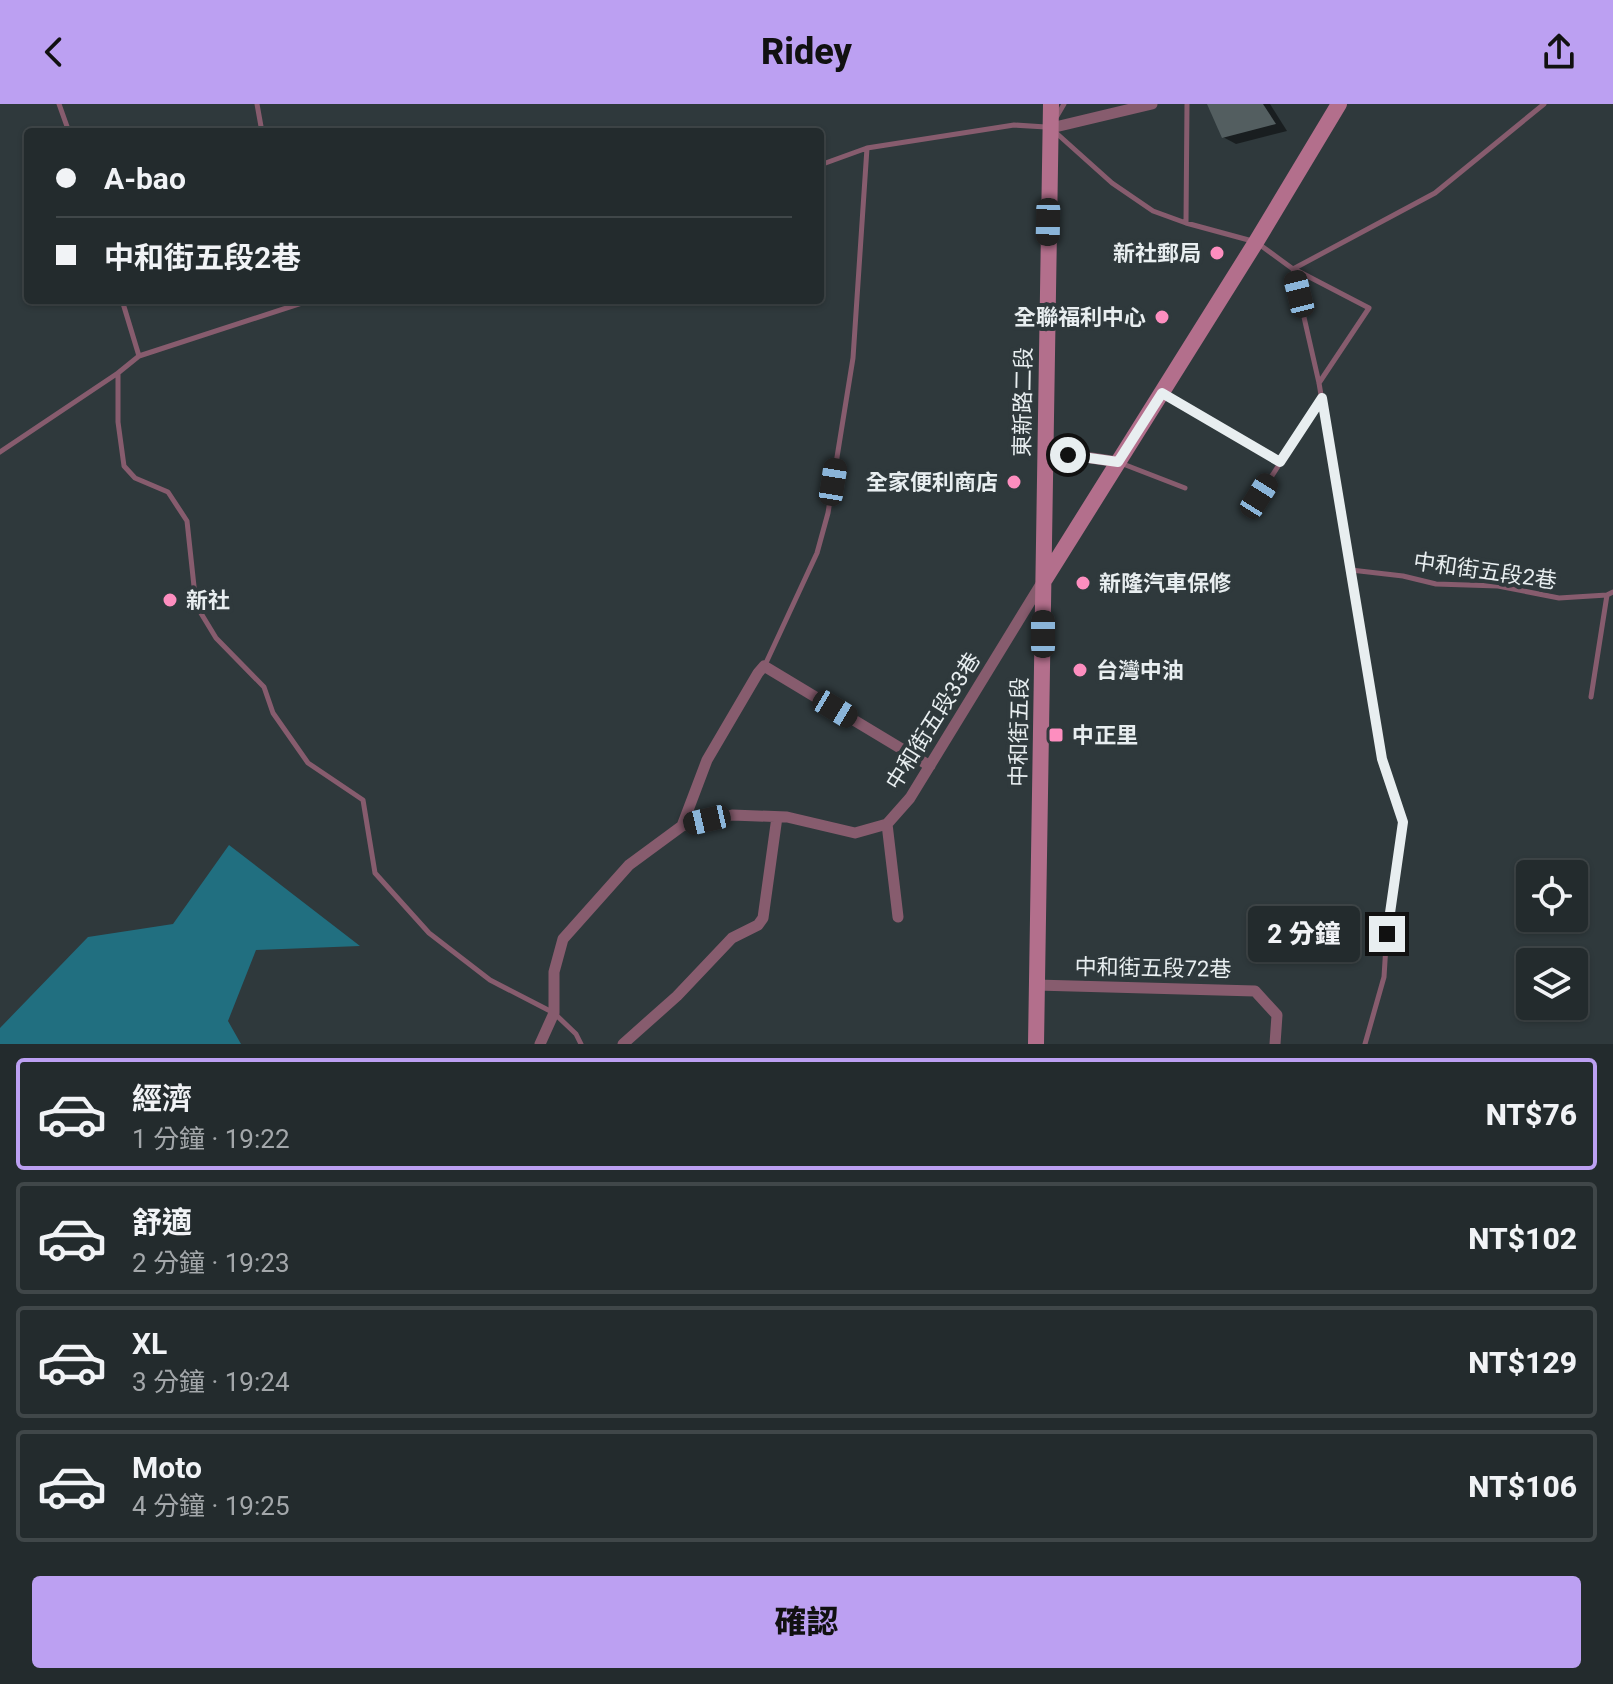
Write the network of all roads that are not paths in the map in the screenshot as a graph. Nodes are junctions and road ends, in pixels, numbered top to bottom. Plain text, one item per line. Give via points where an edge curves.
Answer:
1 (59, 104) edge
2 (257, 104) edge
3 (1051, 104) edge
4 (1064, 104) edge
5 (1152, 104) edge
6 (1187, 104) edge
7 (1339, 104) edge
8 (1544, 104) edge
9 (68, 128) edge
10 (261, 128) edge
11 (1051, 128) junction
12 (867, 148) junction
13 (824, 164) edge
14 (1186, 223) junction
15 (1256, 242) junction
16 (1293, 269) junction
17 (123, 304) edge
18 (296, 304) edge
19 (139, 356) junction
20 (118, 373) junction
21 (1319, 383) junction
22 (1162, 393) junction
23 (1322, 398) junction
24 (1044, 451) junction
25 (0, 452) edge
26 (1118, 462) junction
27 (1280, 462) junction
28 (1185, 488) dead end
29 (1259, 496) dead end
30 (1351, 570) junction
31 (1044, 580) junction
32 (1610, 593) edge
33 (764, 666) junction
34 (1591, 697) dead end
35 (930, 766) junction
36 (777, 817) junction
37 (887, 824) junction
38 (682, 826) junction
39 (898, 917) dead end
40 (1036, 985) junction
41 (554, 1013) junction
42 (540, 1044) edge
43 (581, 1044) edge
44 (623, 1044) edge
45 (1036, 1044) edge
46 (1275, 1044) edge
47 (1365, 1044) edge

1 - 9 lane
2 - 10 lane
3 - 11 main road, 東新路二段
4 - 11 lane
5 - 11 street
6 - 14 lane
7 - 15 main road
8 - 16 lane via 1435,193
11 - 12 lane via 1014,125
11 - 14 lane via 1112,183 1153,211
11 - 24 main road, 東新路二段
12 - 13 lane
12 - 33 lane via 853,358 828,513 817,553
14 - 15 lane
15 - 16 lane
15 - 22 main road
16 - 21 lane
16 - 21 lane via 1369,308
17 - 19 lane
18 - 19 lane
19 - 20 lane
20 - 25 lane
20 - 41 lane via 124,466 135,478 168,492 187,521 196,605 216,638 264,687 273,713 308,763 363,800 375,873 429,933 490,980
21 - 23 lane
22 - 26 main road
22 - 27 lane
23 - 27 lane
23 - 30 lane
24 - 26 street
24 - 31 main road, 東新路二段
26 - 28 lane
26 - 31 main road
27 - 29 lane
30 - 32 lane, 中和街五段2巷 via 1559,598
30 - 47 lane via 1382,759 1403,822 1384,977
31 - 35 street, 中和街五段33巷
31 - 40 main road, 中和街五段
32 - 34 lane
33 - 35 street
33 - 38 street via 707,760
35 - 37 street, 中和街五段33巷
36 - 37 street, 中和街五段33巷 via 855,833
36 - 38 street, 中和街五段33巷 via 732,815
36 - 44 street via 763,918 732,938
37 - 39 street
38 - 41 street, 中和街五段33巷 via 629,865 563,939 554,972
40 - 45 main road, 中和街五段
40 - 46 street, 中和街五段72巷 via 1255,991 1277,1015
41 - 42 street, 中和街五段33巷
41 - 43 lane

